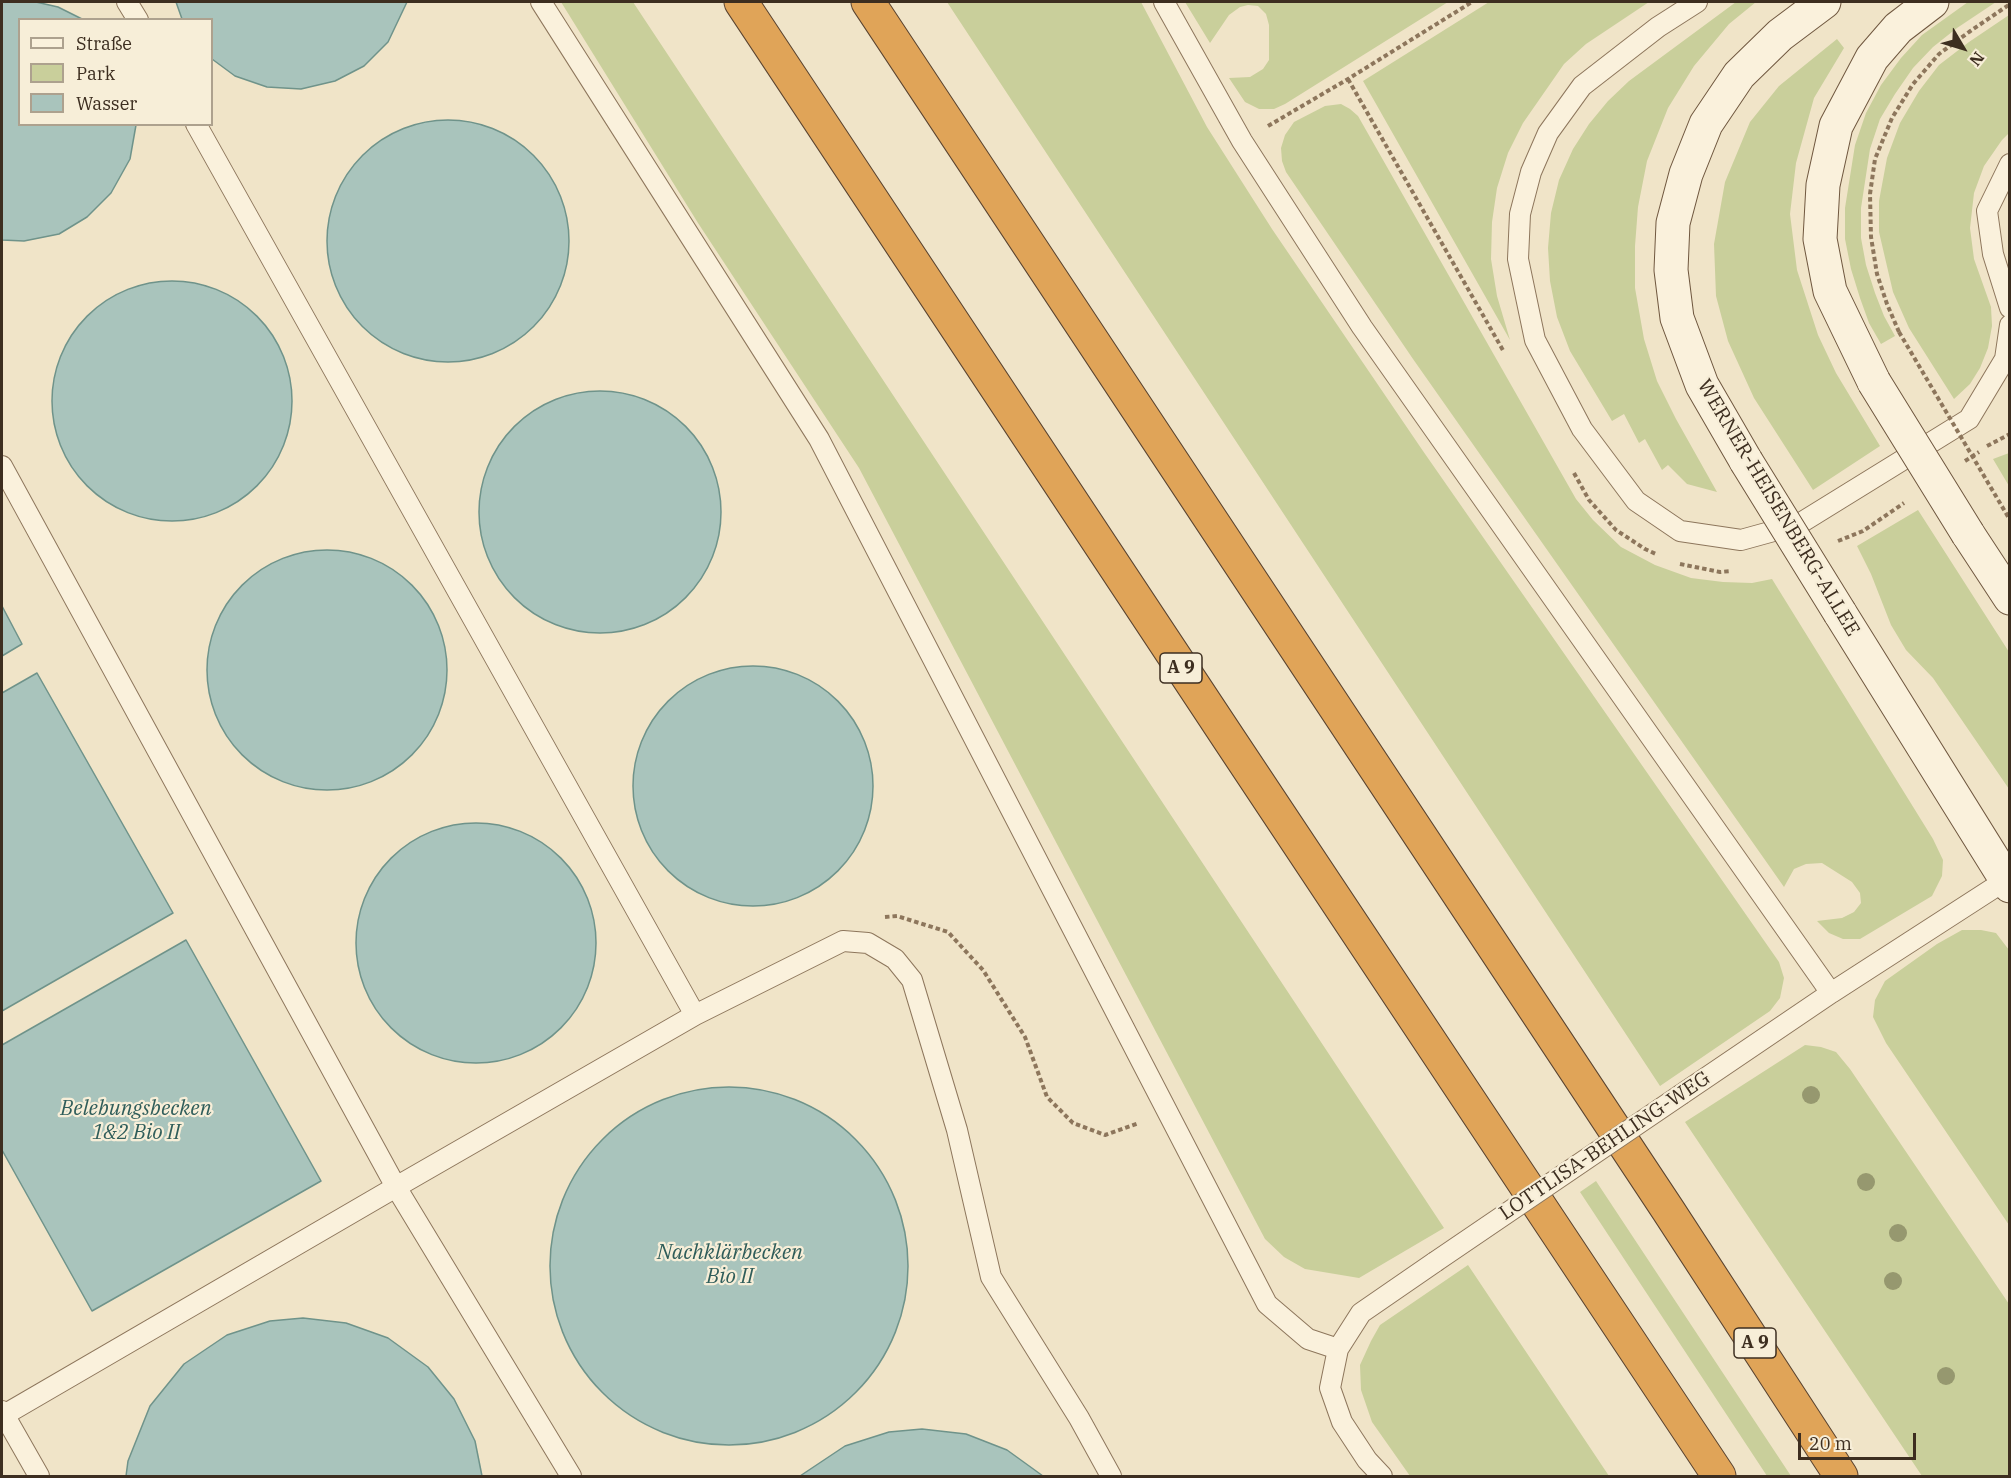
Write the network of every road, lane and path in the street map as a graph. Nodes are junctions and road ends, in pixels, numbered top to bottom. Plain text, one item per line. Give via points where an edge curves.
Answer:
1 (128, 2) edge
2 (542, 2) edge
3 (741, 2) edge
4 (868, 2) edge
5 (1164, 2) edge
6 (1472, 2) edge
7 (1697, 2) edge
8 (1824, 2) edge
9 (1932, 2) edge
10 (2010, 4) edge
11 (137, 18) edge
12 (1348, 79) junction
13 (197, 126) edge
14 (1242, 141) junction
15 (2010, 164) edge
16 (2010, 308) edge
17 (2010, 325) edge
18 (1507, 356) dead end
19 (2010, 434) edge
20 (2, 466) edge
21 (1957, 467) dead end
22 (1572, 469) dead end
23 (1910, 499) dead end
24 (2010, 520) edge
25 (1832, 544) dead end
26 (1664, 558) dead end
27 (1674, 562) dead end
28 (1741, 571) dead end
29 (2010, 598) edge
30 (2008, 883) edge
31 (843, 941) junction
32 (1831, 993) junction
33 (696, 1015) junction
34 (1167, 1110) junction
35 (396, 1187) junction
36 (1338, 1349) junction
37 (3, 1413) edge
38 (39, 1476) edge
39 (571, 1476) edge
40 (1111, 1476) edge
41 (1382, 1476) edge
42 (1719, 1476) edge
43 (1841, 1476) edge

1 - 11 lane
2 - 34 lane via 819,439
3 - 42 highway, A 9
4 - 43 highway, A 9
5 - 14 lane
6 - 12 path
7 - 17 lane via 1582,86 1548,133 1531,172 1520,214 1518,260 1535,340 1582,429 1636,501 1680,531 1741,540 1799,524 1969,419 2005,359
8 - 30 street, WERNER-HEISENBERG-ALLEE, bridge via 1780,35 1739,75 1706,124 1686,174 1673,224 1671,270 1677,318 1702,385 1746,461
9 - 29 street, bridge via 1898,28 1872,58 1836,126 1823,185 1820,239 1830,291 1874,382
10 - 24 path, bridge via 1939,54 1913,84 1892,118 1875,159 1870,194 1877,274 1899,332
12 - 14 path
12 - 18 path
13 - 33 lane
14 - 32 lane via 1362,327
15 - 16 lane via 1988,212 1993,254
19 - 21 path
20 - 35 lane
22 - 26 path via 1589,500 1616,530
23 - 25 path via 1863,531
27 - 28 path via 1720,572
30 - 32 lane, LOTTLISA-BEHLING-WEG
31 - 33 lane
31 - 34 path via 858,920 897,916 948,932 983,970 1025,1037 1047,1097 1073,1123 1105,1135
31 - 40 lane via 868,943 895,959 912,980 957,1130 991,1277
32 - 36 lane, LOTTLISA-BEHLING-WEG, bridge via 1361,1313
33 - 35 lane
34 - 36 lane via 1268,1304 1308,1339
35 - 37 lane
35 - 39 lane
36 - 41 lane, LOTTLISA-BEHLING-WEG via 1330,1388 1342,1422
37 - 38 lane

